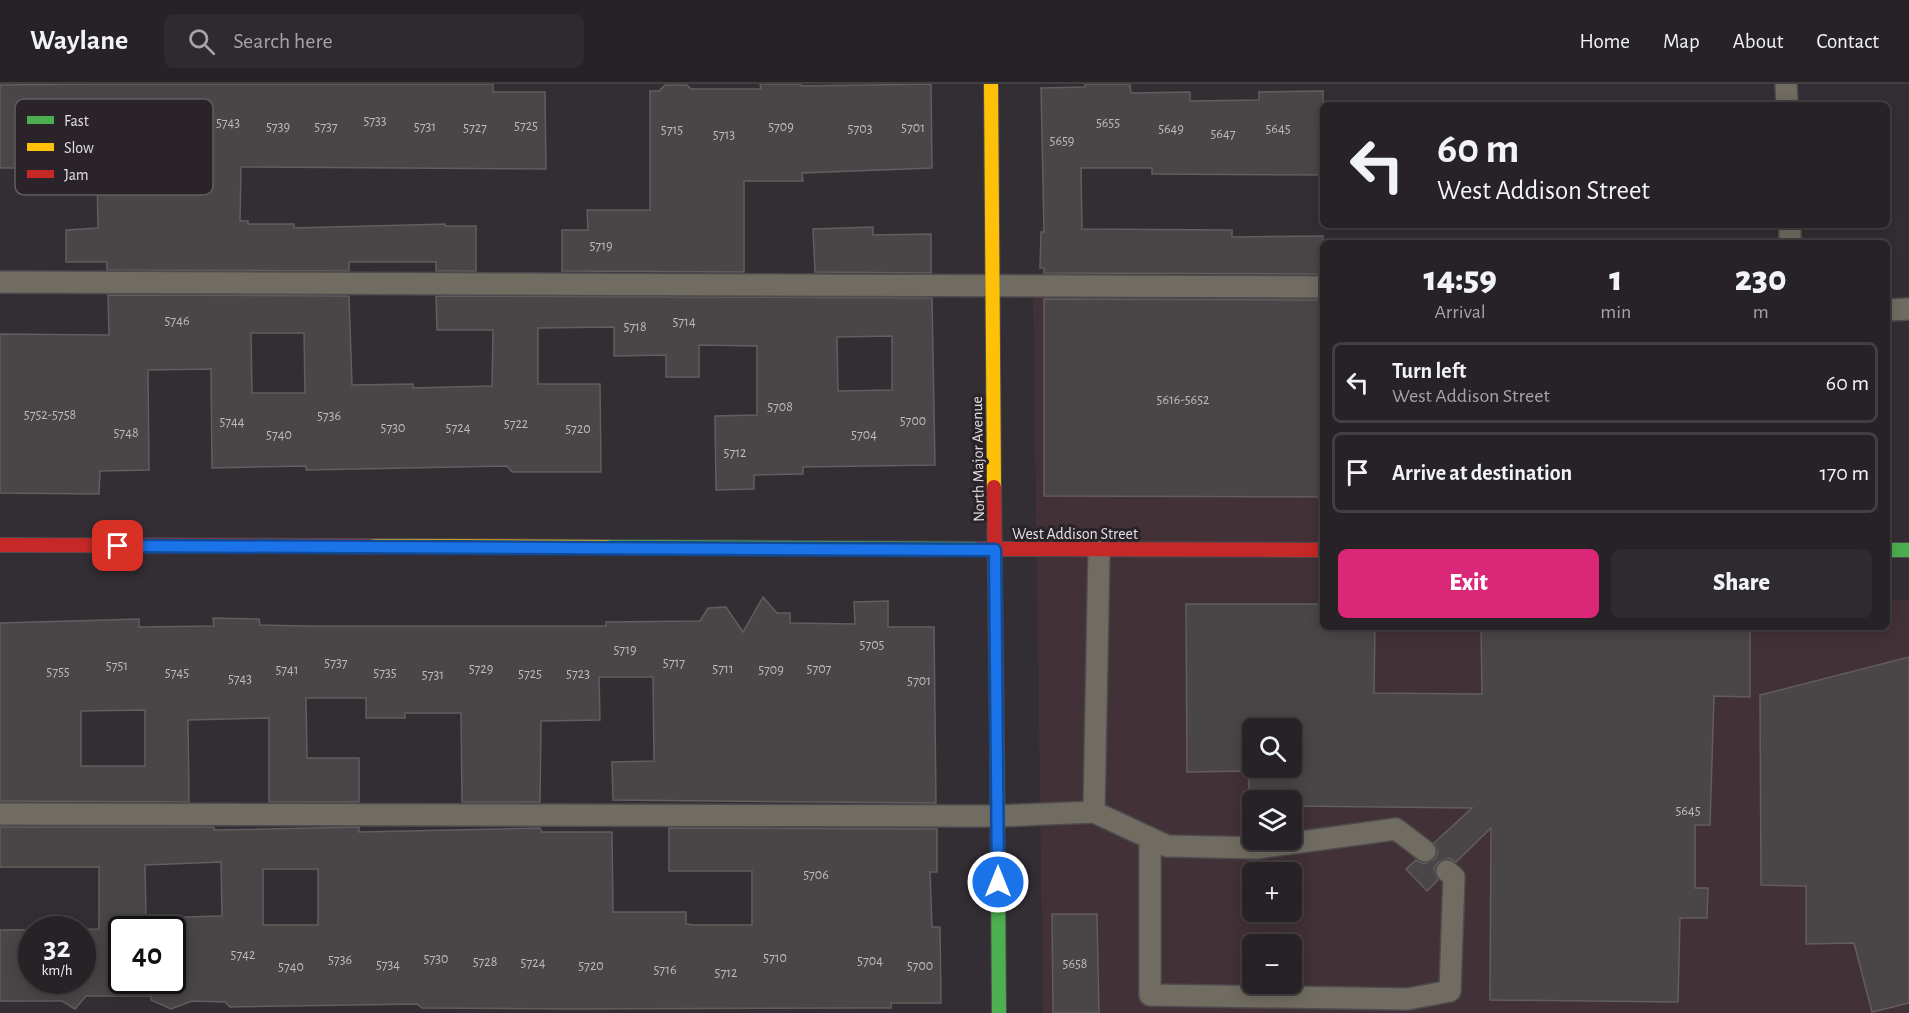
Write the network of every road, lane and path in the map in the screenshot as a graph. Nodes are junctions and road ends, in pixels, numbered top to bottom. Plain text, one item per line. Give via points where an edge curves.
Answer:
1 (991, 84) edge
2 (1786, 84) edge
3 (1787, 102) edge
4 (0, 282) edge
5 (992, 286) junction
6 (1320, 287) edge
7 (1909, 309) edge
8 (1890, 310) edge
9 (0, 545) edge
10 (995, 550) junction
11 (1099, 550) junction
12 (1320, 550) edge
13 (1890, 550) edge
14 (1909, 550) edge
15 (1094, 812) junction
16 (0, 814) edge
17 (997, 816) junction
18 (1150, 838) junction
19 (1425, 851) dead end
20 (1447, 871) dead end
21 (999, 1013) edge

1 - 5 street, North Major Avenue
2 - 3 lane
4 - 5 lane
5 - 6 lane
5 - 10 street, North Major Avenue
7 - 8 lane
9 - 10 street, West Addison Street
10 - 11 street, West Addison Street
10 - 17 street, North Major Avenue
11 - 12 street, West Addison Street
11 - 15 lane
13 - 14 street
15 - 17 lane
15 - 18 lane
16 - 17 lane
17 - 21 street, North Major Avenue
18 - 19 lane via 1167,846 1257,848 1396,829
18 - 20 lane via 1150,995 1408,999 1450,991 1454,877

